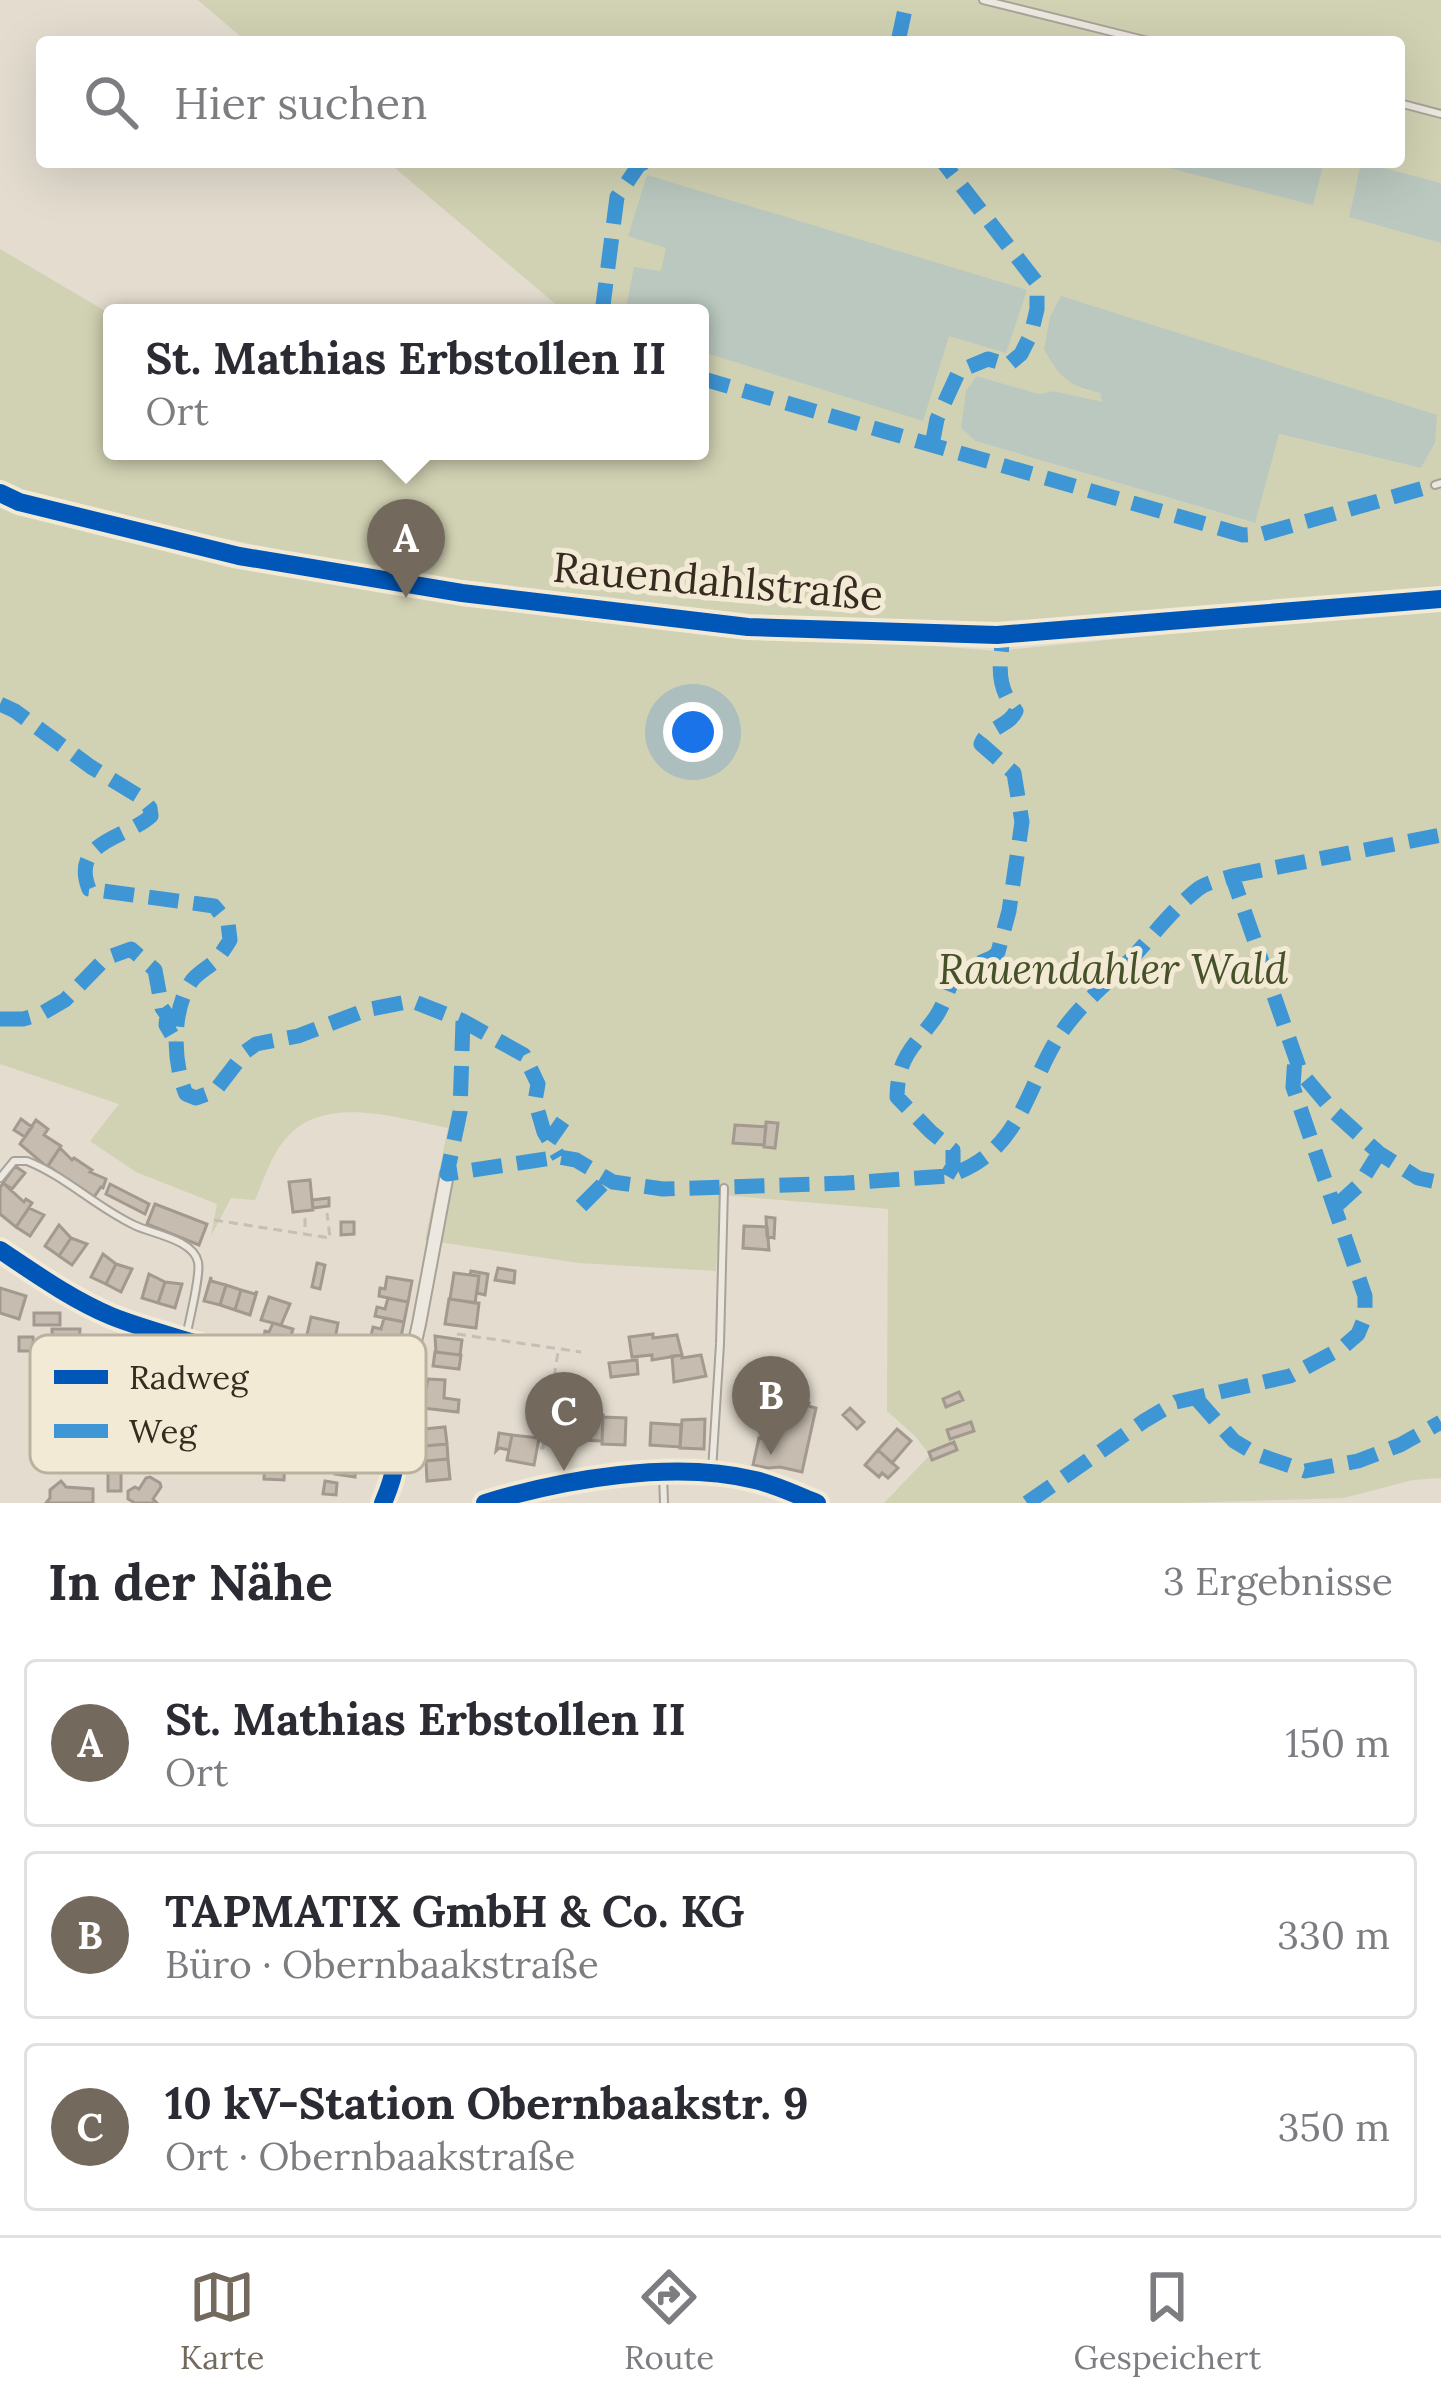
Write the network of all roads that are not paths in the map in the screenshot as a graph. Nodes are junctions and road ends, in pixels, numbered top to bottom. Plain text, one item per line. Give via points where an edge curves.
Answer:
1 (983, 0) edge
2 (1128, 36) edge
3 (1405, 105) edge
4 (1441, 114) edge
5 (0, 494) edge
6 (1441, 599) edge
7 (447, 1174) dead end
8 (0, 1178) edge
9 (724, 1188) dead end
10 (0, 1250) edge
11 (166, 1335) edge
12 (186, 1335) edge
13 (416, 1335) edge
14 (663, 1470) junction
15 (394, 1473) edge
16 (712, 1475) junction
17 (383, 1503) edge
18 (485, 1503) edge
19 (664, 1503) edge
20 (817, 1503) edge

1 - 2 lane
3 - 4 lane
5 - 6 lane, Rauendahlstraße via 239,556 748,627 997,635
7 - 13 street
8 - 12 lane via 14,1161 27,1161 193,1251 199,1265
9 - 16 lane
10 - 11 street via 94,1309
14 - 16 street
14 - 18 street
14 - 19 lane
15 - 17 street
16 - 20 street via 754,1479

